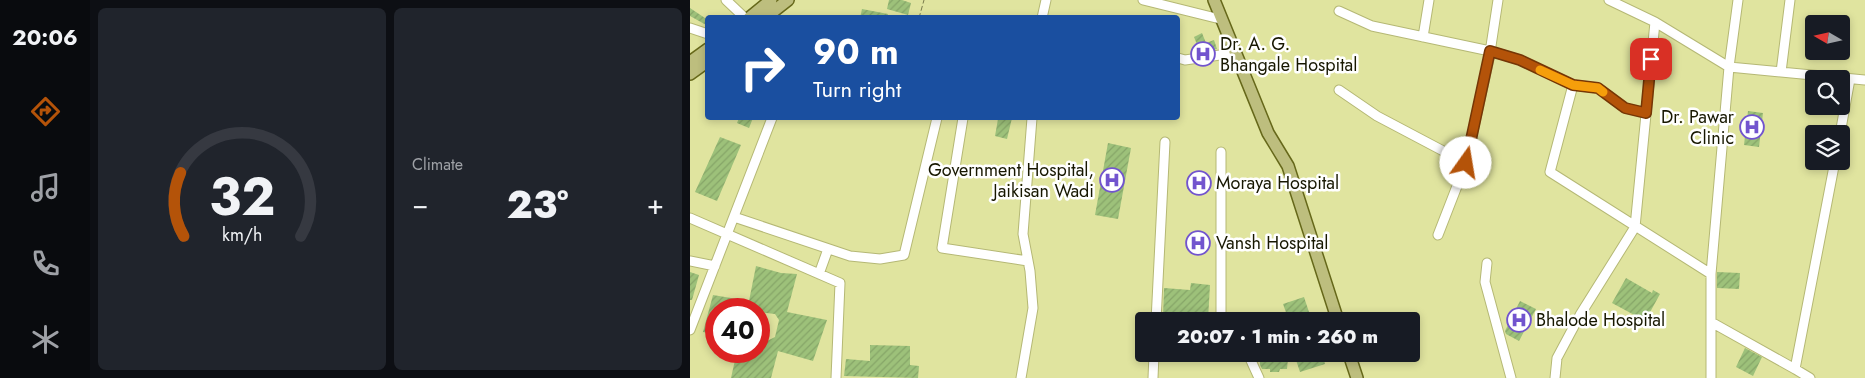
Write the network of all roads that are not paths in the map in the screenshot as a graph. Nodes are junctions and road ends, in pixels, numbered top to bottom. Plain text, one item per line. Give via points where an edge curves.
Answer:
1 (726, 0) edge
2 (771, 0) edge
3 (788, 0) edge
4 (1046, 0) edge
5 (1144, 0) edge
6 (1214, 0) edge
7 (1430, 0) edge
8 (1498, 0) edge
9 (1738, 0) edge
10 (1790, 0) edge
11 (1612, 1) edge
12 (1340, 11) dead end
13 (744, 15) edge
14 (751, 15) edge
15 (768, 15) edge
16 (1043, 15) edge
17 (1220, 19) junction
18 (1655, 22) junction
19 (690, 28) edge
20 (705, 33) edge
21 (1423, 37) junction
22 (705, 51) edge
23 (1490, 51) junction
24 (1234, 53) junction
25 (1180, 59) edge
26 (690, 62) edge
27 (705, 62) edge
28 (1729, 68) junction
29 (1781, 72) junction
30 (690, 74) edge
31 (1805, 74) edge
32 (1850, 79) edge
33 (1865, 80) edge
34 (1573, 85) junction
35 (1339, 90) dead end
36 (1646, 113) junction
37 (771, 120) edge
38 (937, 120) edge
39 (963, 120) edge
40 (1032, 120) edge
41 (1165, 142) dead end
42 (1221, 152) dead end
43 (1466, 163) junction
44 (1833, 170) edge
45 (690, 218) edge
46 (734, 218) junction
47 (1635, 227) junction
48 (728, 234) junction
49 (1438, 235) dead end
50 (828, 249) junction
51 (690, 261) edge
52 (1028, 261) junction
53 (1487, 263) dead end
54 (715, 266) junction
55 (819, 274) junction
56 (1711, 274) junction
57 (694, 310) edge
58 (1156, 312) edge
59 (1221, 312) edge
60 (1335, 312) edge
61 (1711, 322) junction
62 (690, 330) edge
63 (1154, 362) edge
64 (1252, 362) edge
65 (1352, 362) edge
66 (836, 368) junction
67 (1796, 369) junction
68 (830, 378) edge
69 (836, 378) edge
70 (1021, 378) edge
71 (1153, 378) edge
72 (1259, 378) edge
73 (1357, 378) edge
74 (1511, 378) edge
75 (1555, 378) edge
76 (1711, 378) edge
77 (1810, 378) edge

1 - 13 street
2 - 14 main road
3 - 15 main road
4 - 16 street
5 - 17 street
6 - 17 main road
7 - 21 street
8 - 23 street
9 - 28 street
10 - 29 street
11 - 18 street
12 - 21 street via 1372,26
17 - 24 main road
18 - 28 street
18 - 36 street
19 - 20 street
21 - 23 street
22 - 26 main road
23 - 34 street via 1520,60
23 - 43 street
24 - 25 street
24 - 60 main road via 1268,133 1288,166
27 - 30 main road
28 - 29 street
28 - 56 street
29 - 31 street
32 - 33 street
34 - 36 street via 1598,88 1625,108
34 - 47 street via 1550,172
35 - 43 street via 1377,116
36 - 47 street
37 - 46 street
38 - 50 street via 904,255 880,259 850,256
39 - 52 street via 942,248
40 - 52 street via 1023,234
41 - 58 street
42 - 59 street
43 - 49 street
44 - 67 street
45 - 48 street
46 - 48 street
46 - 50 street
47 - 56 street
47 - 75 street via 1557,358
48 - 54 street
48 - 55 street
50 - 55 street
51 - 54 street
52 - 70 street via 1033,308
53 - 74 street via 1484,282
54 - 57 street
55 - 66 street via 840,283
56 - 61 street
57 - 62 street
61 - 67 street
61 - 76 street
63 - 71 street
64 - 72 street
65 - 73 main road
66 - 68 street
66 - 69 street
67 - 77 street

